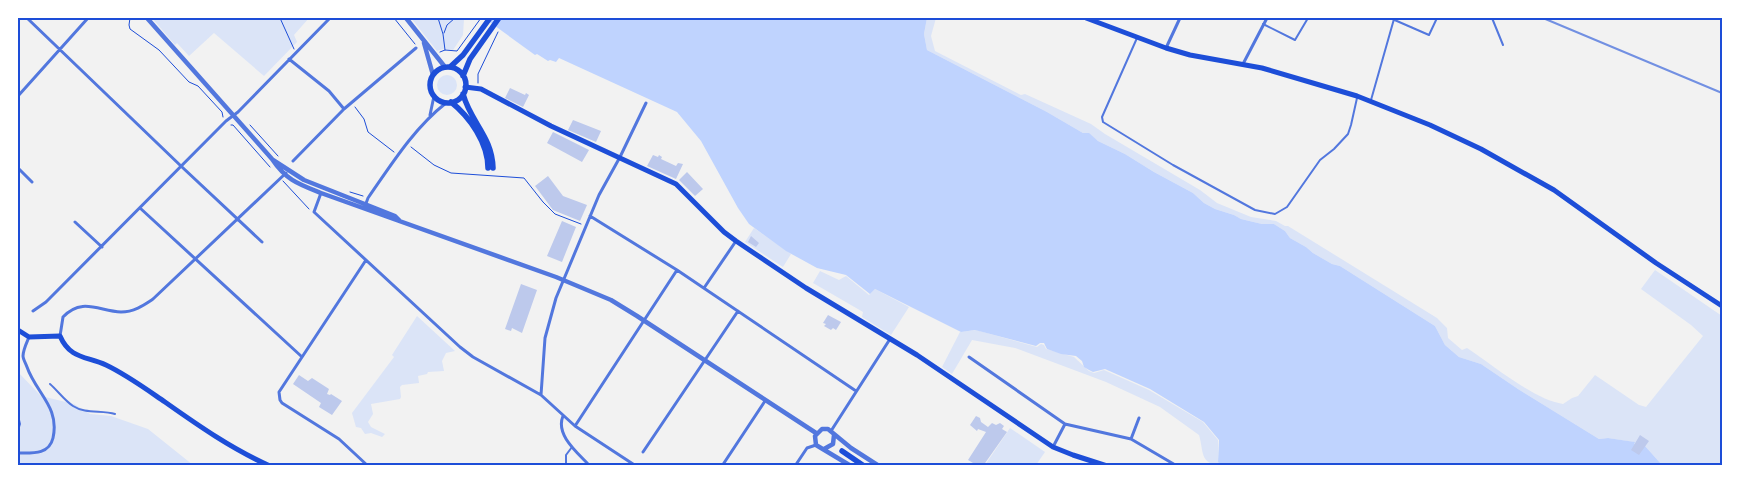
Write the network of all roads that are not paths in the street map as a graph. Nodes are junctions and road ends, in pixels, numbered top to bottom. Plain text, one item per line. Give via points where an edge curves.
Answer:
1 (27, 18) edge
2 (88, 18) edge
3 (147, 18) edge
4 (330, 18) edge
5 (406, 18) edge
6 (499, 18) edge
7 (1086, 18) edge
8 (1180, 18) edge
9 (1266, 18) edge
10 (1308, 18) edge
11 (1390, 18) edge
12 (1437, 18) edge
13 (1492, 18) edge
14 (1394, 20) junction
15 (486, 22) edge
16 (1264, 24) junction
17 (1137, 38) junction
18 (424, 42) junction
19 (1503, 45) dead end
20 (60, 48) junction
21 (416, 48) road end
22 (1166, 48) junction
23 (289, 59) junction
24 (1243, 64) junction
25 (447, 67) junction
26 (433, 75) junction
27 (463, 76) junction
28 (465, 87) junction
29 (463, 94) junction
30 (18, 96) edge
31 (434, 96) junction
32 (1357, 96) junction
33 (1371, 100) junction
34 (448, 102) junction
35 (646, 103) dead end
36 (344, 109) junction
37 (232, 116) junction
38 (430, 116) junction
39 (620, 157) junction
40 (272, 160) junction
41 (293, 161) dead end
42 (182, 167) junction
43 (18, 168) edge
44 (288, 171) junction
45 (284, 175) junction
46 (32, 182) dead end
47 (321, 193) junction
48 (366, 203) junction
49 (140, 208) junction
50 (590, 216) junction
51 (237, 219) junction
52 (75, 222) dead end
53 (736, 241) junction
54 (262, 242) dead end
55 (102, 247) junction
56 (196, 259) junction
57 (366, 260) junction
58 (677, 270) junction
59 (563, 280) junction
60 (704, 288) junction
61 (1722, 306) edge
62 (33, 311) dead end
63 (738, 311) junction
64 (643, 321) junction
65 (18, 330) edge
66 (60, 336) junction
67 (29, 337) junction
68 (890, 338) junction
69 (301, 356) junction
70 (969, 357) dead end
71 (704, 361) junction
72 (50, 384) dead end
73 (856, 391) junction
74 (541, 395) junction
75 (765, 401) junction
76 (115, 414) dead end
77 (18, 416) edge
78 (563, 416) junction
79 (1139, 418) dead end
80 (1065, 424) junction
81 (575, 426) junction
82 (18, 430) edge
83 (816, 433) junction
84 (833, 433) junction
85 (1130, 439) junction
86 (816, 445) junction
87 (572, 446) junction
88 (1053, 447) junction
89 (824, 449) junction
90 (842, 451) dead end
91 (643, 452) dead end
92 (18, 453) edge
93 (270, 466) edge
94 (368, 466) edge
95 (566, 466) edge
96 (590, 466) edge
97 (636, 466) edge
98 (722, 466) edge
99 (795, 466) edge
100 (851, 466) edge
101 (864, 466) edge
102 (879, 466) edge
103 (1107, 466) edge
104 (1177, 466) edge

1 - 20 street
2 - 20 street
3 - 37 street
4 - 23 street
5 - 18 street
6 - 27 main road via 470,59
7 - 17 main road
8 - 22 street
9 - 16 street
10 - 16 lane via 1295,40
11 - 14 lane
12 - 14 lane via 1430,35
13 - 19 lane
14 - 33 lane
15 - 25 main road via 463,55
16 - 24 street
17 - 22 main road
17 - 32 lane via 1102,122 1255,210 1275,214 1287,207 1320,160 1348,134
18 - 25 street
18 - 26 street
20 - 30 street
20 - 42 street
21 - 36 street
22 - 24 main road
23 - 36 street via 329,91
23 - 37 street
24 - 32 main road
25 - 26 main road
25 - 27 main road
26 - 31 main road via 430,86
27 - 28 main road
28 - 29 main road
28 - 39 main road via 478,88
29 - 34 main road
29 - 34 main road via 467,108 488,141 492,153 491,168 477,132 461,111
31 - 34 main road
31 - 38 street
32 - 33 main road
33 - 61 main road via 1464,140 1533,177
34 - 38 street
35 - 39 street
36 - 41 street
37 - 40 street
37 - 42 street
38 - 48 street via 398,155
39 - 50 street
39 - 53 main road via 676,184
40 - 44 street
40 - 45 street
42 - 49 street
42 - 51 street
43 - 46 street
44 - 45 street
44 - 48 street
45 - 47 street
45 - 51 street
47 - 48 street
47 - 57 street via 314,212
48 - 59 street via 400,220
49 - 55 street
49 - 56 street
50 - 58 street
50 - 59 street
51 - 54 street
51 - 56 street
52 - 55 street
53 - 60 street
53 - 68 main road
55 - 62 street
56 - 66 street via 140,307 122,312 98,307 73,308 63,317
56 - 69 street
57 - 69 street
57 - 74 street via 466,352
58 - 60 street
58 - 64 street
59 - 64 street via 611,300
59 - 74 street via 545,338
60 - 63 street
63 - 71 street
63 - 73 street
64 - 71 street
64 - 81 street
65 - 67 main road
66 - 67 main road
66 - 93 main road via 68,350 105,365 210,433
67 - 92 street via 23,356 45,396 54,432 50,445 43,451
68 - 73 street
68 - 88 main road
69 - 94 street via 279,392 282,403 339,439
70 - 80 street
71 - 75 street
71 - 91 street
72 - 76 lane via 74,406
73 - 84 street
74 - 78 street
75 - 83 street
75 - 98 street
77 - 82 lane
78 - 81 street
78 - 87 street via 561,429
79 - 85 street
80 - 85 street
80 - 88 street
81 - 97 street
83 - 84 street via 825,429
83 - 86 street
84 - 89 street via 833,444
84 - 102 street
85 - 104 street
86 - 89 street
86 - 99 street via 804,451
87 - 95 lane via 566,454
87 - 96 street
88 - 103 main road
89 - 100 street
90 - 101 main road

